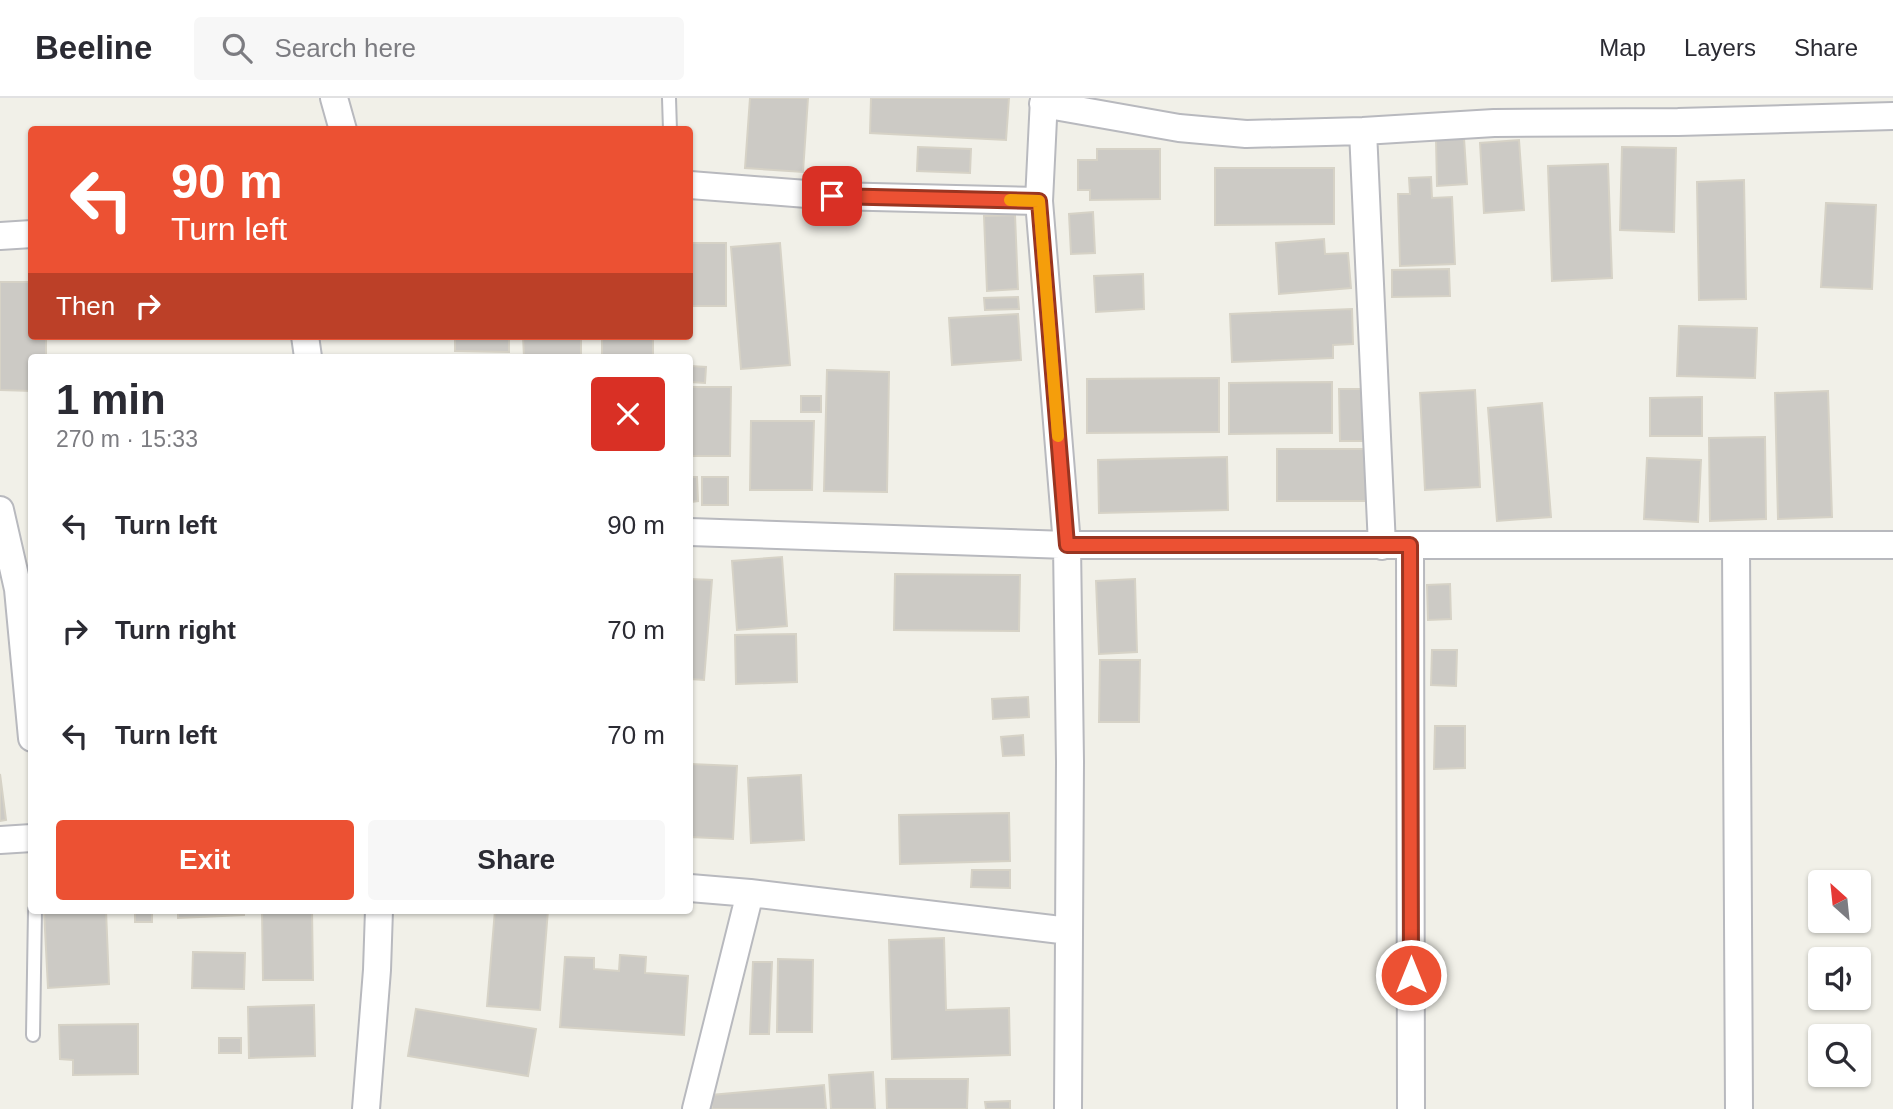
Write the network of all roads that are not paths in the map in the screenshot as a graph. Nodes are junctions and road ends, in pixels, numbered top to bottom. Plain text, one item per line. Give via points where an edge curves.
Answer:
1 (334, 98) edge
2 (669, 98) edge
3 (1043, 101) edge
4 (1893, 116) edge
5 (342, 126) edge
6 (670, 126) edge
7 (1363, 131) junction
8 (693, 185) edge
9 (1039, 201) junction
10 (28, 234) edge
11 (0, 236) edge
12 (0, 510) edge
13 (693, 532) edge
14 (1067, 545) junction
15 (1382, 545) junction
16 (1410, 545) junction
17 (1736, 545) junction
18 (1893, 545) edge
19 (28, 695) edge
20 (28, 838) edge
21 (0, 840) edge
22 (693, 888) edge
23 (750, 893) junction
24 (35, 914) edge
25 (379, 914) edge
26 (1069, 931) junction
27 (33, 1035) dead end
28 (366, 1109) edge
29 (695, 1109) edge
30 (1068, 1109) edge
31 (1411, 1109) edge
32 (1739, 1109) edge

1 - 5 street
2 - 6 lane
3 - 7 street via 1179,128 1246,134
3 - 9 street
4 - 7 street via 1494,123
7 - 15 street
8 - 9 street via 832,196
9 - 14 street
10 - 11 street
12 - 19 street via 18,589
13 - 14 street
14 - 15 street
14 - 26 street
15 - 16 street
16 - 17 street
16 - 31 street
17 - 18 street
17 - 32 street
20 - 21 street
22 - 23 street
23 - 26 street
23 - 29 street
24 - 27 lane
25 - 28 street
26 - 30 street

